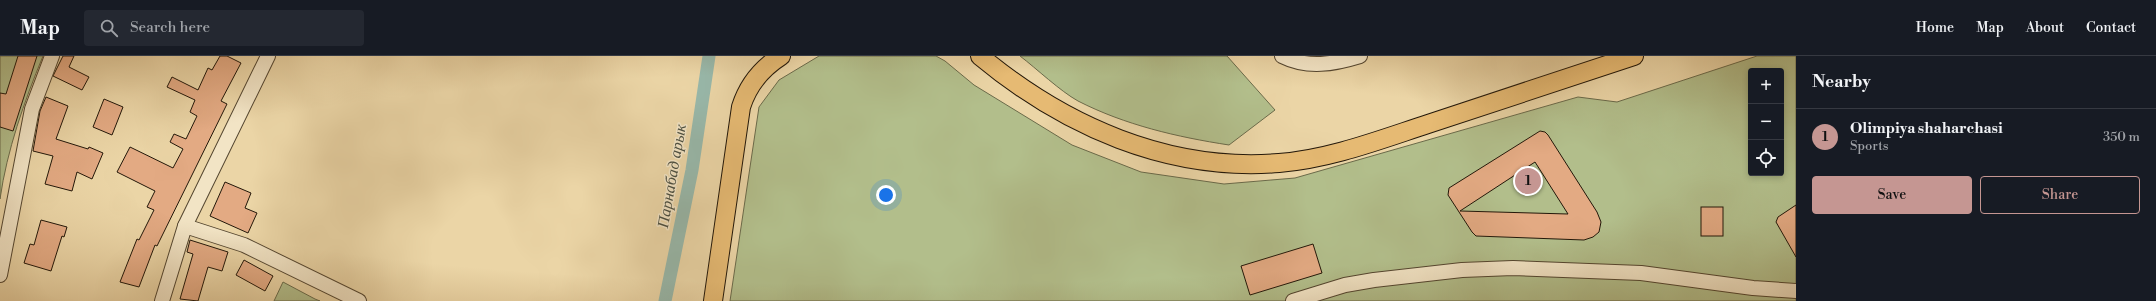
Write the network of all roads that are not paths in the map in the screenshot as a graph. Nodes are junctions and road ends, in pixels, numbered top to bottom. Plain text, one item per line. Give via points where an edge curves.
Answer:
1 (52, 56) edge
2 (268, 56) edge
3 (781, 56) edge
4 (980, 56) edge
5 (1282, 56) edge
6 (1360, 56) edge
7 (1634, 56) edge
8 (185, 226) junction
9 (0, 274) edge
10 (1796, 291) edge
11 (162, 301) edge
12 (359, 301) edge
13 (713, 301) edge
14 (1293, 301) edge

1 - 9 street via 32,110
2 - 8 street
3 - 13 main road via 766,66 756,78 741,107
4 - 7 main road via 1061,113 1117,140 1178,156 1244,164 1279,163 1344,151
5 - 6 street via 1298,62 1321,65
8 - 11 street
8 - 12 street via 244,245
10 - 14 street via 1641,273 1513,268 1462,270 1374,280 1345,285

